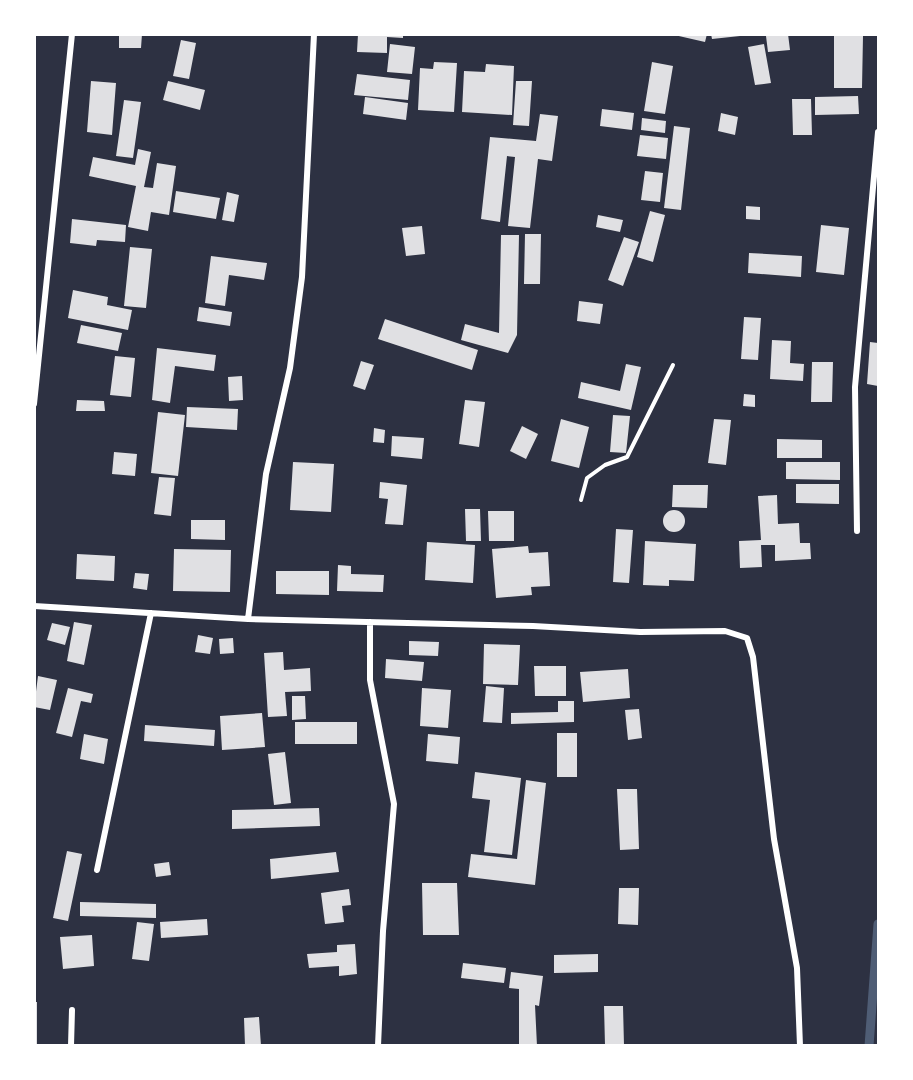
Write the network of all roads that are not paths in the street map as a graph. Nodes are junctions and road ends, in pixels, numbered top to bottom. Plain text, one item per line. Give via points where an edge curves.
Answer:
1 (72, 34) edge
2 (314, 34) edge
3 (879, 132) edge
4 (34, 404) edge
5 (857, 531) dead end
6 (34, 606) edge
7 (151, 613) junction
8 (248, 619) junction
9 (370, 622) junction
10 (97, 870) dead end
11 (72, 1010) dead end
12 (71, 1046) edge
13 (378, 1046) edge
14 (800, 1046) edge

1 - 4 street
2 - 8 street via 302,277 290,368 266,474
3 - 5 street via 855,387
6 - 7 street
7 - 8 street
7 - 10 street
8 - 9 street
9 - 13 street via 370,680 394,804
9 - 14 street via 640,632 725,631 747,638 753,657 774,839 797,968
11 - 12 street

